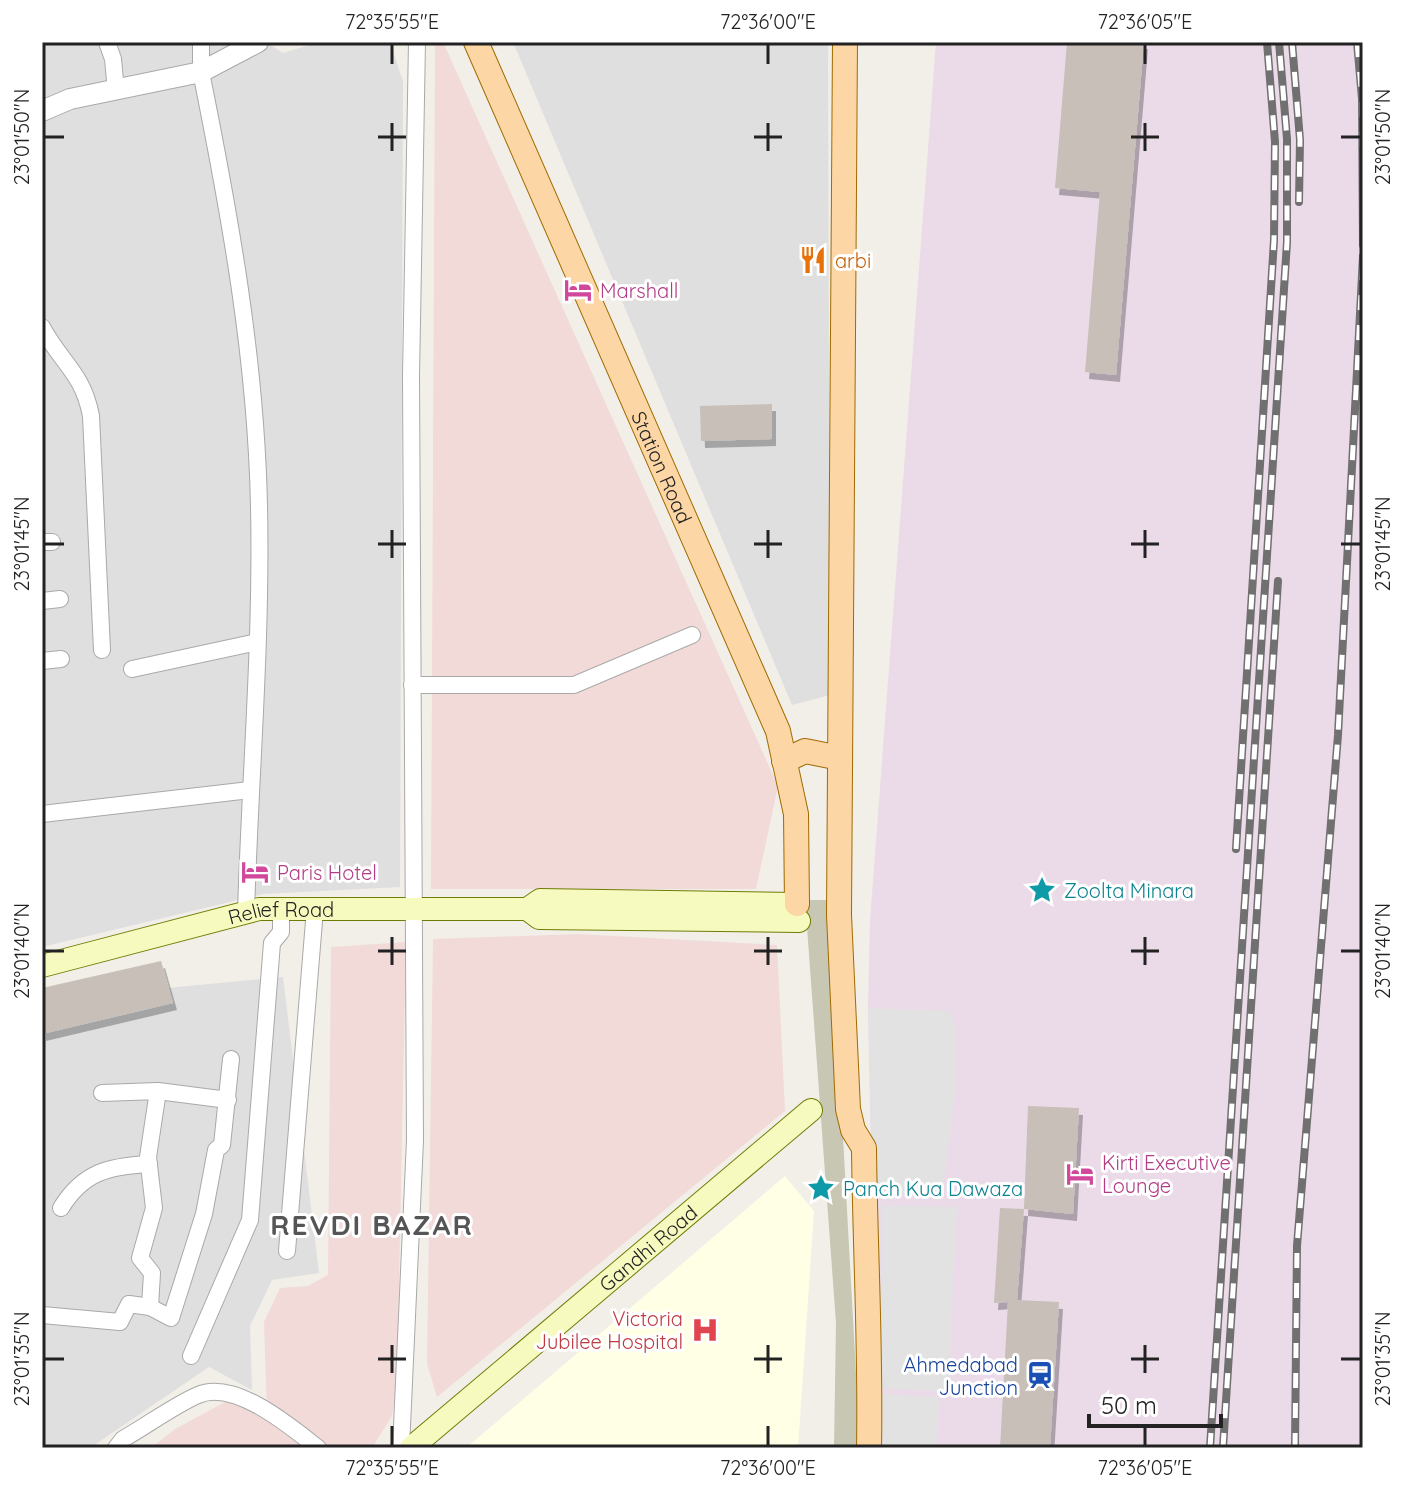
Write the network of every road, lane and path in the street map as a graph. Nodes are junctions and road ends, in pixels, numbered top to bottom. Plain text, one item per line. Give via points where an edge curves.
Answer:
1 (107, 42) edge
2 (201, 42) edge
3 (258, 42) edge
4 (417, 42) edge
5 (476, 42) edge
6 (845, 42) edge
7 (201, 72) junction
8 (116, 91) junction
9 (42, 111) edge
10 (42, 327) edge
11 (60, 599) dead end
12 (42, 601) edge
13 (692, 635) dead end
14 (257, 642) junction
15 (102, 650) dead end
16 (61, 659) dead end
17 (42, 661) edge
18 (132, 669) dead end
19 (412, 685) junction
20 (840, 758) junction
21 (784, 761) junction
22 (250, 790) junction
23 (42, 814) edge
24 (281, 909) junction
25 (315, 909) junction
26 (416, 909) junction
27 (798, 912) joint
28 (246, 913) junction
29 (42, 966) edge
30 (231, 1059) dead end
31 (158, 1091) junction
32 (102, 1093) dead end
33 (228, 1100) junction
34 (811, 1110) dead end
35 (149, 1164) junction
36 (61, 1208) dead end
37 (287, 1251) dead end
38 (150, 1307) junction
39 (42, 1315) edge
40 (191, 1356) dead end
41 (116, 1448) edge
42 (318, 1448) edge
43 (401, 1448) edge
44 (411, 1448) edge
45 (869, 1448) edge

1 - 8 street
2 - 7 street
3 - 7 street
4 - 19 street
5 - 21 main road, Station Road via 778,731
6 - 20 main road
7 - 8 street
7 - 14 street via 248,332 259,504
8 - 9 street via 70,99
10 - 15 street via 86,390 91,416
11 - 12 street
13 - 19 street via 574,685
14 - 18 street
14 - 22 street
16 - 17 street
19 - 26 street
20 - 21 main road via 805,751
20 - 45 main road via 848,1109 864,1148
21 - 27 main road, Station Road via 796,814
22 - 23 street
22 - 28 street
24 - 25 main road, Relief Road
24 - 28 main road, Relief Road
24 - 40 street via 281,932 272,943 250,1220
25 - 26 main road, Relief Road
25 - 37 street
26 - 27 main road, Relief Road via 527,909 540,900
26 - 43 street via 415,1140
28 - 29 main road, Relief Road
30 - 33 street
31 - 32 street
31 - 33 street
31 - 35 street
33 - 38 street via 222,1145 216,1150 207,1202 171,1318
34 - 44 main road, Gandhi Road
35 - 36 street via 116,1165 87,1178
35 - 38 street via 154,1208 140,1258 152,1273
38 - 39 street via 129,1304 120,1322
41 - 42 street via 201,1393 223,1391 274,1413

